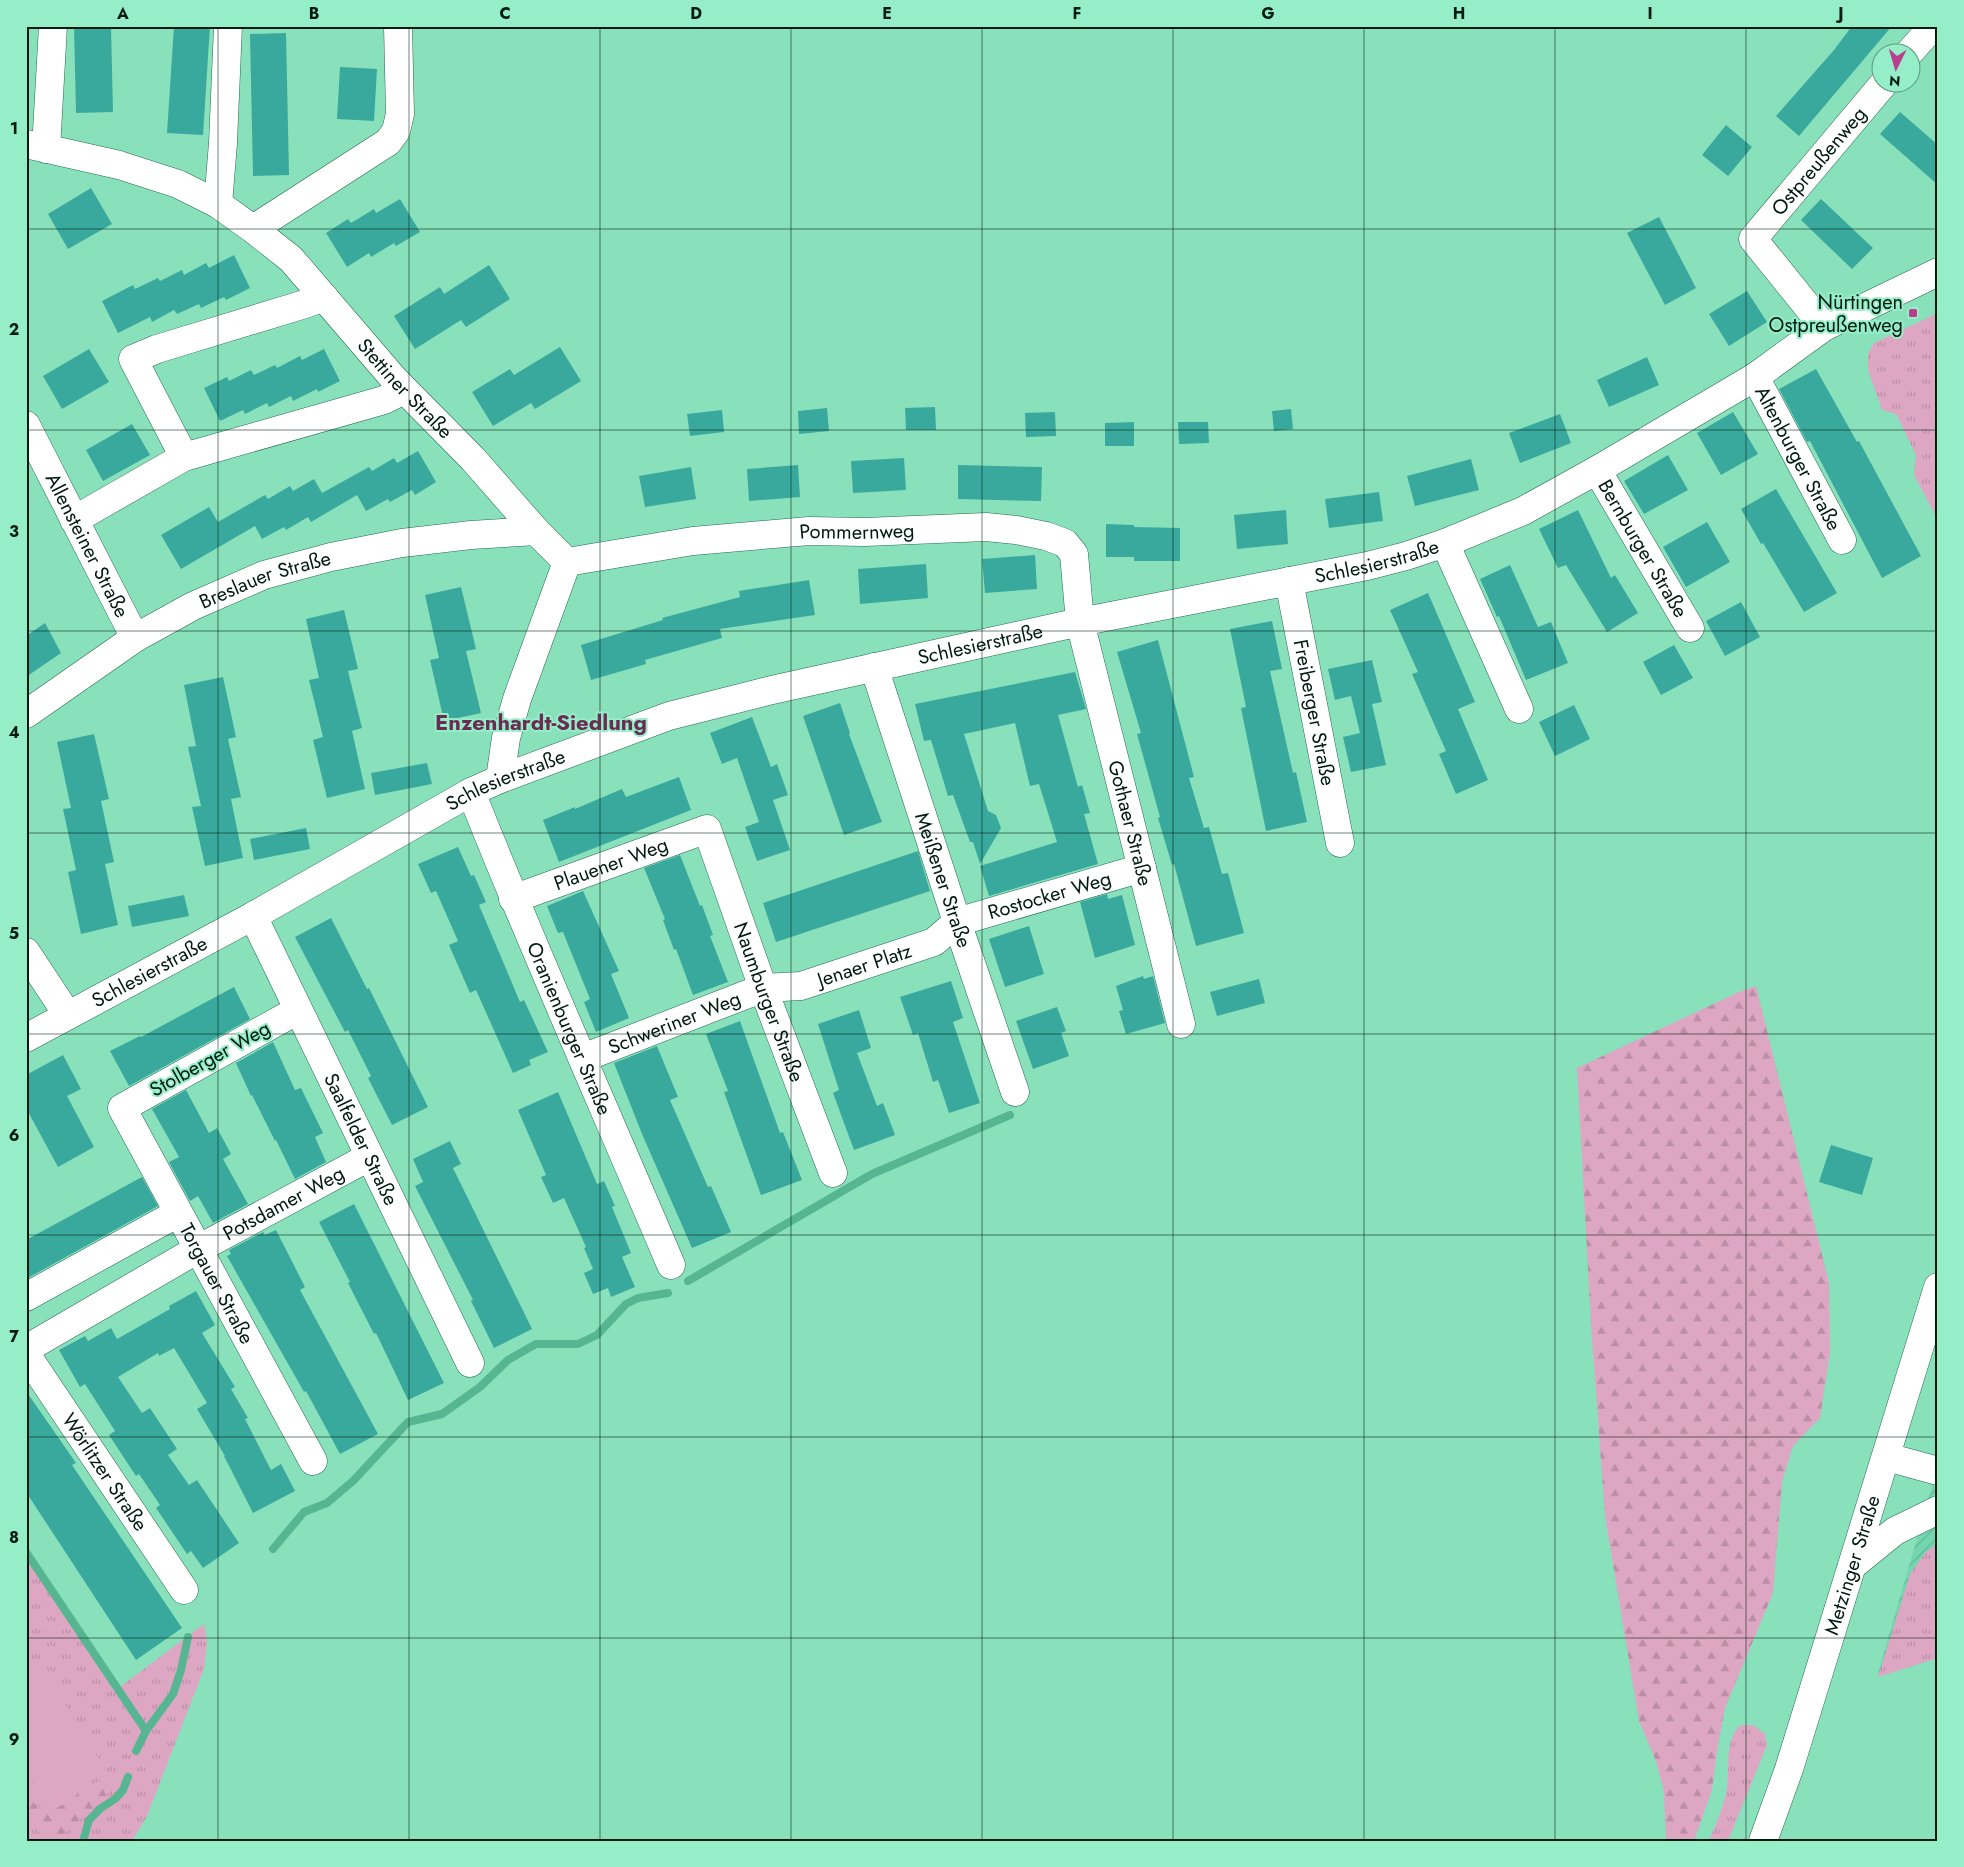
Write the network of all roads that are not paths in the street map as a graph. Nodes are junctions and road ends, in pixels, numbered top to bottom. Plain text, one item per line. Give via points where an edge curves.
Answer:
1 (53, 26) edge
2 (228, 26) edge
3 (398, 26) edge
4 (1932, 26) edge
5 (1918, 42) edge
6 (1877, 92) edge
7 (36, 146) edge
8 (218, 204) junction
9 (253, 229) junction
10 (1938, 272) edge
11 (324, 297) junction
12 (1824, 327) junction
13 (1755, 377) junction
14 (404, 390) junction
15 (26, 425) edge
16 (184, 457) junction
17 (1597, 470) junction
18 (74, 520) junction
19 (536, 531) junction
20 (1842, 540) dead end
21 (1445, 543) junction
22 (566, 562) junction
23 (1289, 581) junction
24 (1080, 622) junction
25 (1690, 628) dead end
26 (135, 638) junction
27 (874, 668) junction
28 (1518, 709) dead end
29 (26, 714) edge
30 (500, 780) junction
31 (472, 792) junction
32 (707, 829) joint
33 (1340, 843) dead end
34 (1142, 868) junction
35 (513, 899) junction
36 (253, 916) junction
37 (957, 922) junction
38 (26, 952) edge
39 (763, 988) junction
40 (298, 1010) junction
41 (67, 1014) junction
42 (1181, 1024) dead end
43 (26, 1038) edge
44 (583, 1058) junction
45 (1015, 1092) dead end
46 (122, 1108) joint
47 (369, 1157) junction
48 (833, 1173) dead end
49 (178, 1213) junction
50 (198, 1249) junction
51 (90, 1262) junction
52 (671, 1265) dead end
53 (1938, 1287) edge
54 (26, 1297) edge
55 (112, 1299) junction
56 (26, 1349) edge
57 (26, 1354) edge
58 (470, 1363) dead end
59 (1886, 1457) junction
60 (313, 1460) dead end
61 (1938, 1471) edge
62 (1938, 1510) edge
63 (1852, 1566) junction
64 (184, 1590) dead end
65 (1763, 1841) edge

1 - 7 street
2 - 8 street
3 - 9 street via 400,114 396,131 377,151
4 - 5 street
6 - 12 street, Ostpreußenweg via 1753,239
7 - 8 street, Stettiner Straße via 119,165 178,184
8 - 9 street, Stettiner Straße
9 - 11 street, Stettiner Straße via 291,259
10 - 12 street, Schlesierstraße
11 - 14 street, Stettiner Straße
11 - 16 street via 133,359
12 - 13 street, Schlesierstraße
13 - 17 street, Schlesierstraße
13 - 20 street, Altenburger Straße
14 - 16 street via 384,400
14 - 19 street, Stettiner Straße
15 - 18 street, Allensteiner Straße
16 - 18 street
17 - 21 street, Schlesierstraße via 1523,512
17 - 25 street, Bernburger Straße
18 - 26 street, Allensteiner Straße
19 - 22 street, Stettiner Straße
19 - 26 street, Breslauer Straße via 402,543 264,575 193,606
21 - 23 street, Schlesierstraße via 1375,564
21 - 28 street
22 - 24 street, Pommernweg via 693,542 809,531 986,527 1016,530 1065,543 1074,554
22 - 30 street via 517,699 506,738
23 - 24 street, Schlesierstraße
23 - 33 street, Freiberger Straße
24 - 27 street, Schlesierstraße
24 - 34 street, Gothaer Straße
26 - 29 street, Breslauer Straße
27 - 30 street, Schlesierstraße via 669,716
27 - 37 street, Meißener Straße
30 - 31 street, Schlesierstraße
31 - 35 street, Oranienburger Straße
31 - 36 street, Schlesierstraße
32 - 35 street, Plauener Weg
32 - 39 street, Naumburger Straße
34 - 37 street, Rostocker Weg
34 - 42 street, Gothaer Straße
35 - 44 street, Oranienburger Straße
36 - 40 street, Saalfelder Straße
36 - 41 street, Schlesierstraße
37 - 39 street, Jenaer Platz via 934,942 801,986
37 - 45 street, Meißener Straße
38 - 41 street
39 - 44 street, Schweriner Weg
39 - 48 street, Naumburger Straße
40 - 46 street, Stolberger Weg
40 - 47 street, Saalfelder Straße
41 - 43 street, Schlesierstraße
44 - 52 street, Oranienburger Straße
46 - 49 street, Torgauer Straße
47 - 50 street, Potsdamer Weg
47 - 58 street, Saalfelder Straße
49 - 50 street, Torgauer Straße
49 - 51 street
50 - 55 street, Potsdamer Weg
50 - 60 street, Torgauer Straße
51 - 54 street
51 - 55 street
53 - 59 street, Metzinger Straße
55 - 56 street, Potsdamer Weg
57 - 64 street, Wörlitzer Straße
59 - 61 street
59 - 63 street, Metzinger Straße
62 - 63 street via 1895,1530
63 - 65 street, Metzinger Straße via 1789,1769

